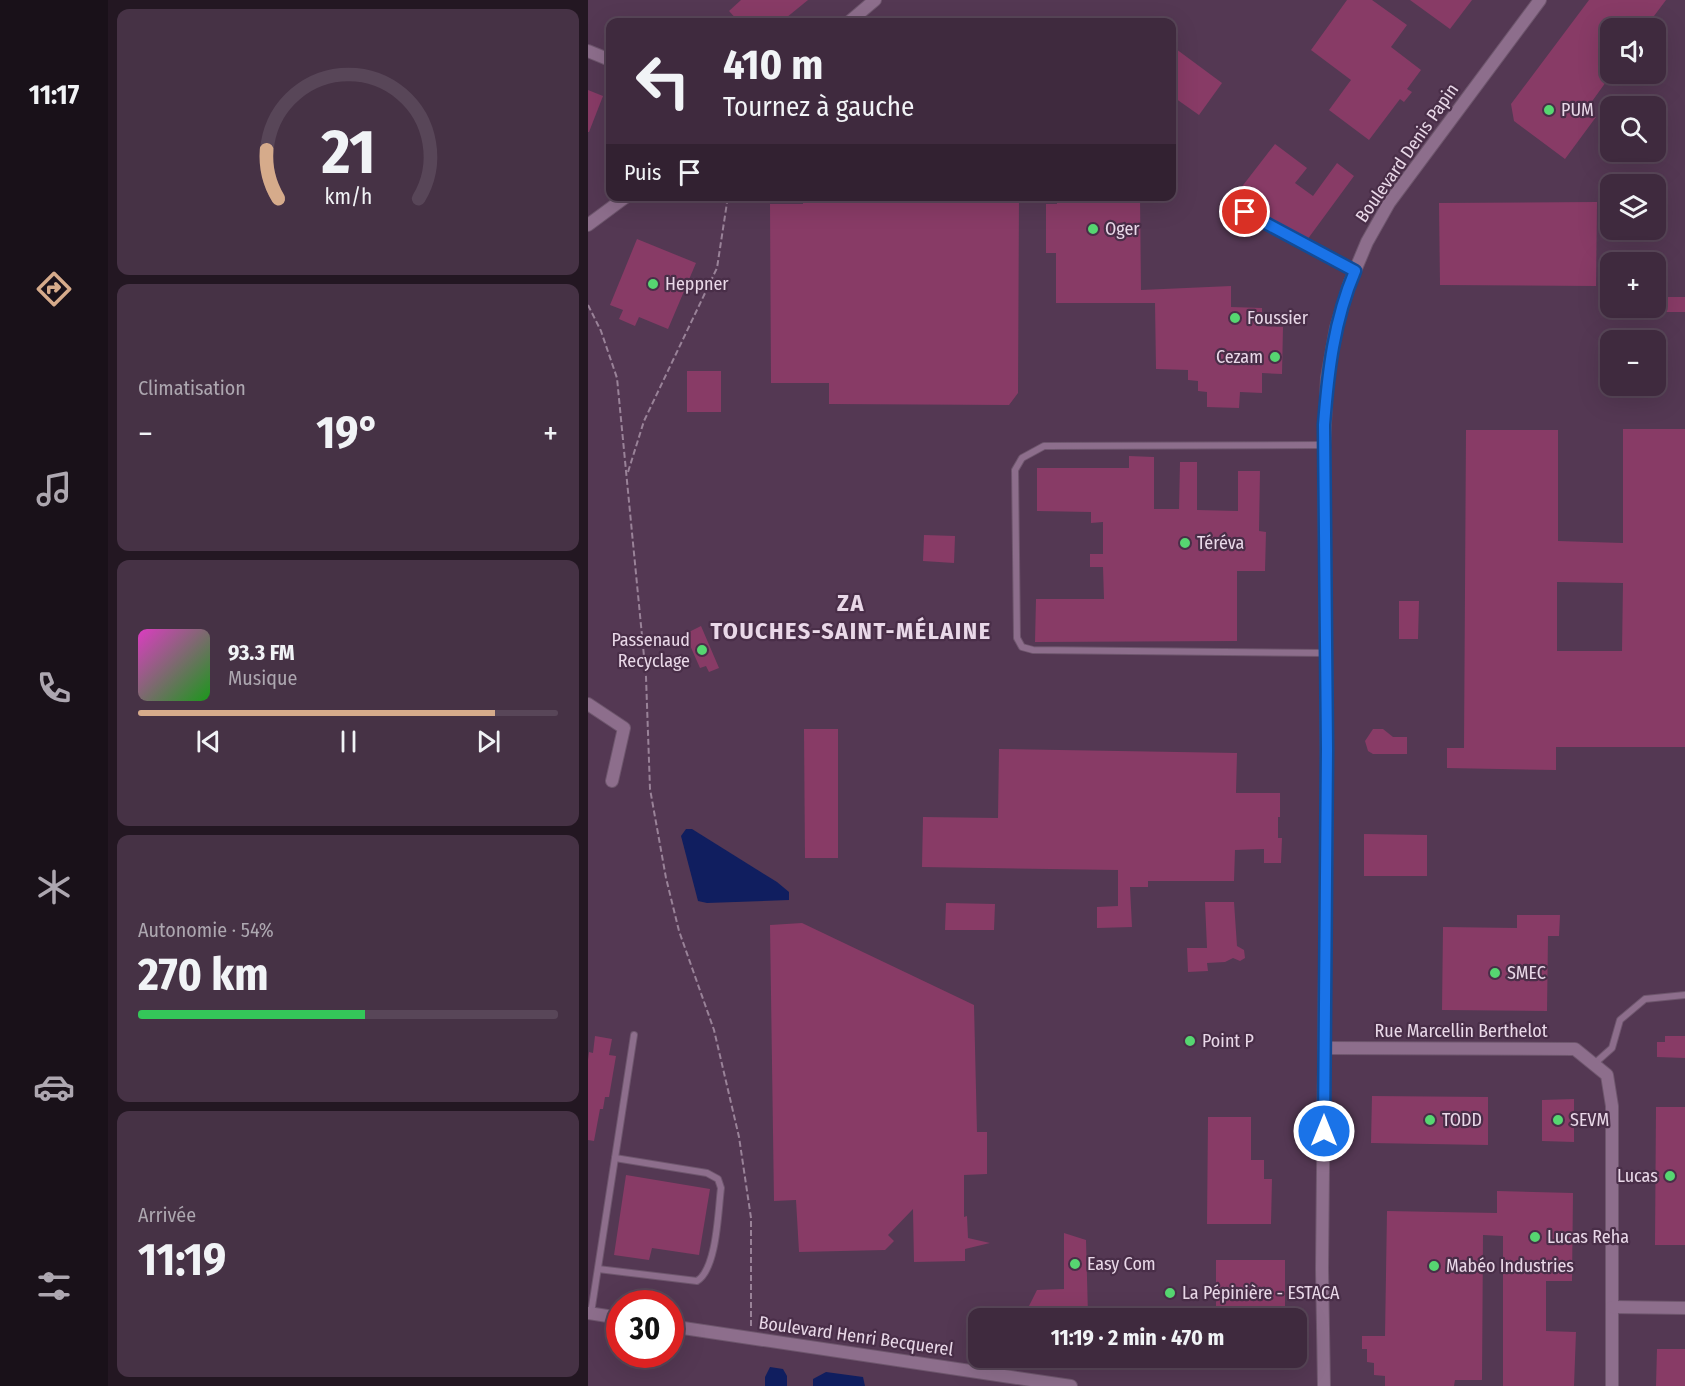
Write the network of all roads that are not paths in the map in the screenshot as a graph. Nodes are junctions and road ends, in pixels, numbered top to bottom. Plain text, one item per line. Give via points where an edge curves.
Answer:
1 (874, 0) edge
2 (1540, 0) edge
3 (854, 18) edge
4 (588, 51) edge
5 (606, 58) edge
6 (620, 201) edge
7 (1227, 202) dead end
8 (588, 225) edge
9 (1355, 271) junction
10 (1324, 445) junction
11 (1325, 653) junction
12 (588, 704) edge
13 (612, 780) dead end
14 (1685, 994) edge
15 (634, 1035) dead end
16 (1324, 1048) junction
17 (1593, 1064) junction
18 (615, 1158) junction
19 (598, 1269) junction
20 (1612, 1307) junction
21 (1685, 1308) edge
22 (590, 1313) edge
23 (606, 1316) edge
24 (684, 1328) edge
25 (1071, 1386) edge
26 (1324, 1386) edge
27 (1612, 1386) edge

1 - 3 street
2 - 9 street, Boulevard Denis Papin via 1389,203
4 - 5 street
6 - 8 street
7 - 9 lane
9 - 10 street, Boulevard Denis Papin via 1336,327
10 - 11 street, Boulevard Denis Papin
10 - 11 lane via 1044,446 1022,458 1015,470 1017,638 1022,647
11 - 16 street, Boulevard Denis Papin
12 - 13 street via 624,728
14 - 17 lane via 1645,999 1620,1020 1612,1048
15 - 18 lane
16 - 17 street, Rue Marcellin Berthelot via 1575,1049
16 - 26 street, Boulevard Denis Papin
17 - 20 street, Rue Marcellin Berthelot via 1606,1075 1612,1106
18 - 19 lane
18 - 19 lane via 713,1174 721,1182 714,1242 710,1265 697,1281
19 - 22 lane
20 - 21 street
20 - 27 street, Rue Marcellin Berthelot
22 - 23 street
24 - 25 street, Boulevard Henri Becquerel

